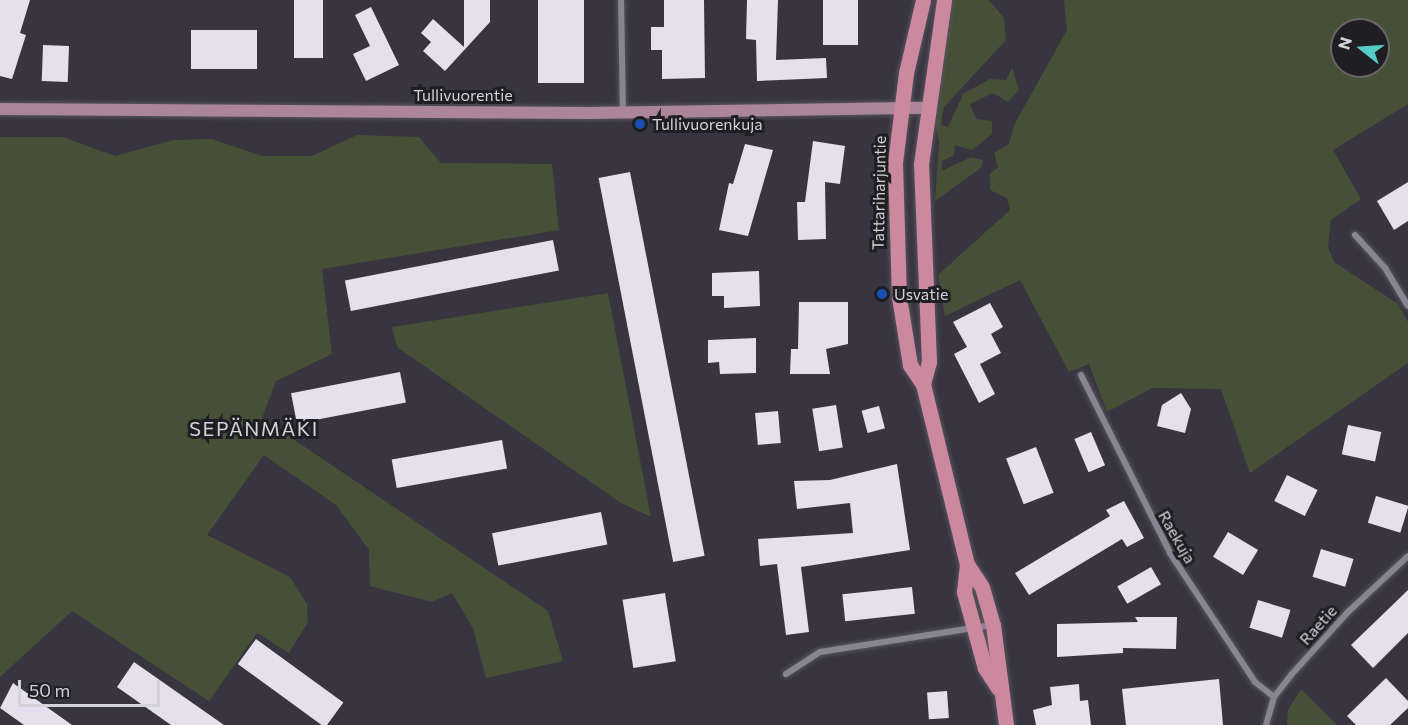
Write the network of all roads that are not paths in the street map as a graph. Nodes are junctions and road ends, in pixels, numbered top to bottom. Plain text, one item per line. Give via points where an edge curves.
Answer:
1 (621, 0) edge
2 (923, 0) edge
3 (944, 0) edge
4 (900, 106) junction
5 (926, 108) junction
6 (0, 109) edge
7 (622, 112) junction
8 (1355, 235) dead end
9 (1408, 306) edge
10 (1081, 375) dead end
11 (923, 384) junction
12 (1408, 556) edge
13 (967, 564) junction
14 (993, 625) junction
15 (974, 629) junction
16 (786, 674) dead end
17 (998, 688) junction
18 (1274, 698) junction
19 (1006, 725) edge
20 (1266, 725) edge

1 - 7 street
2 - 4 main road, Tattariharjuntie
3 - 5 main road, Tattariharjuntie
4 - 5 main road, Tullivuorentie
4 - 7 main road, Tullivuorentie
4 - 11 main road, Tattariharjuntie via 893,196 895,255 909,365
5 - 11 main road, Tattariharjuntie via 920,204 929,362
6 - 7 main road, Tullivuorentie
8 - 9 street via 1385,268
10 - 18 street, Raekuja via 1170,553 1255,682
11 - 13 main road, Tattariharjuntie
12 - 18 street, Raetie via 1348,612
13 - 14 main road, Tattariharjuntie via 982,587
13 - 15 main road, Tattariharjuntie via 964,591
14 - 15 street
14 - 17 main road, Tattariharjuntie via 1001,664
15 - 16 street via 820,652
15 - 17 main road, Tattariharjuntie via 985,668
17 - 19 main road, Tattariharjuntie
18 - 20 street, Raetie

